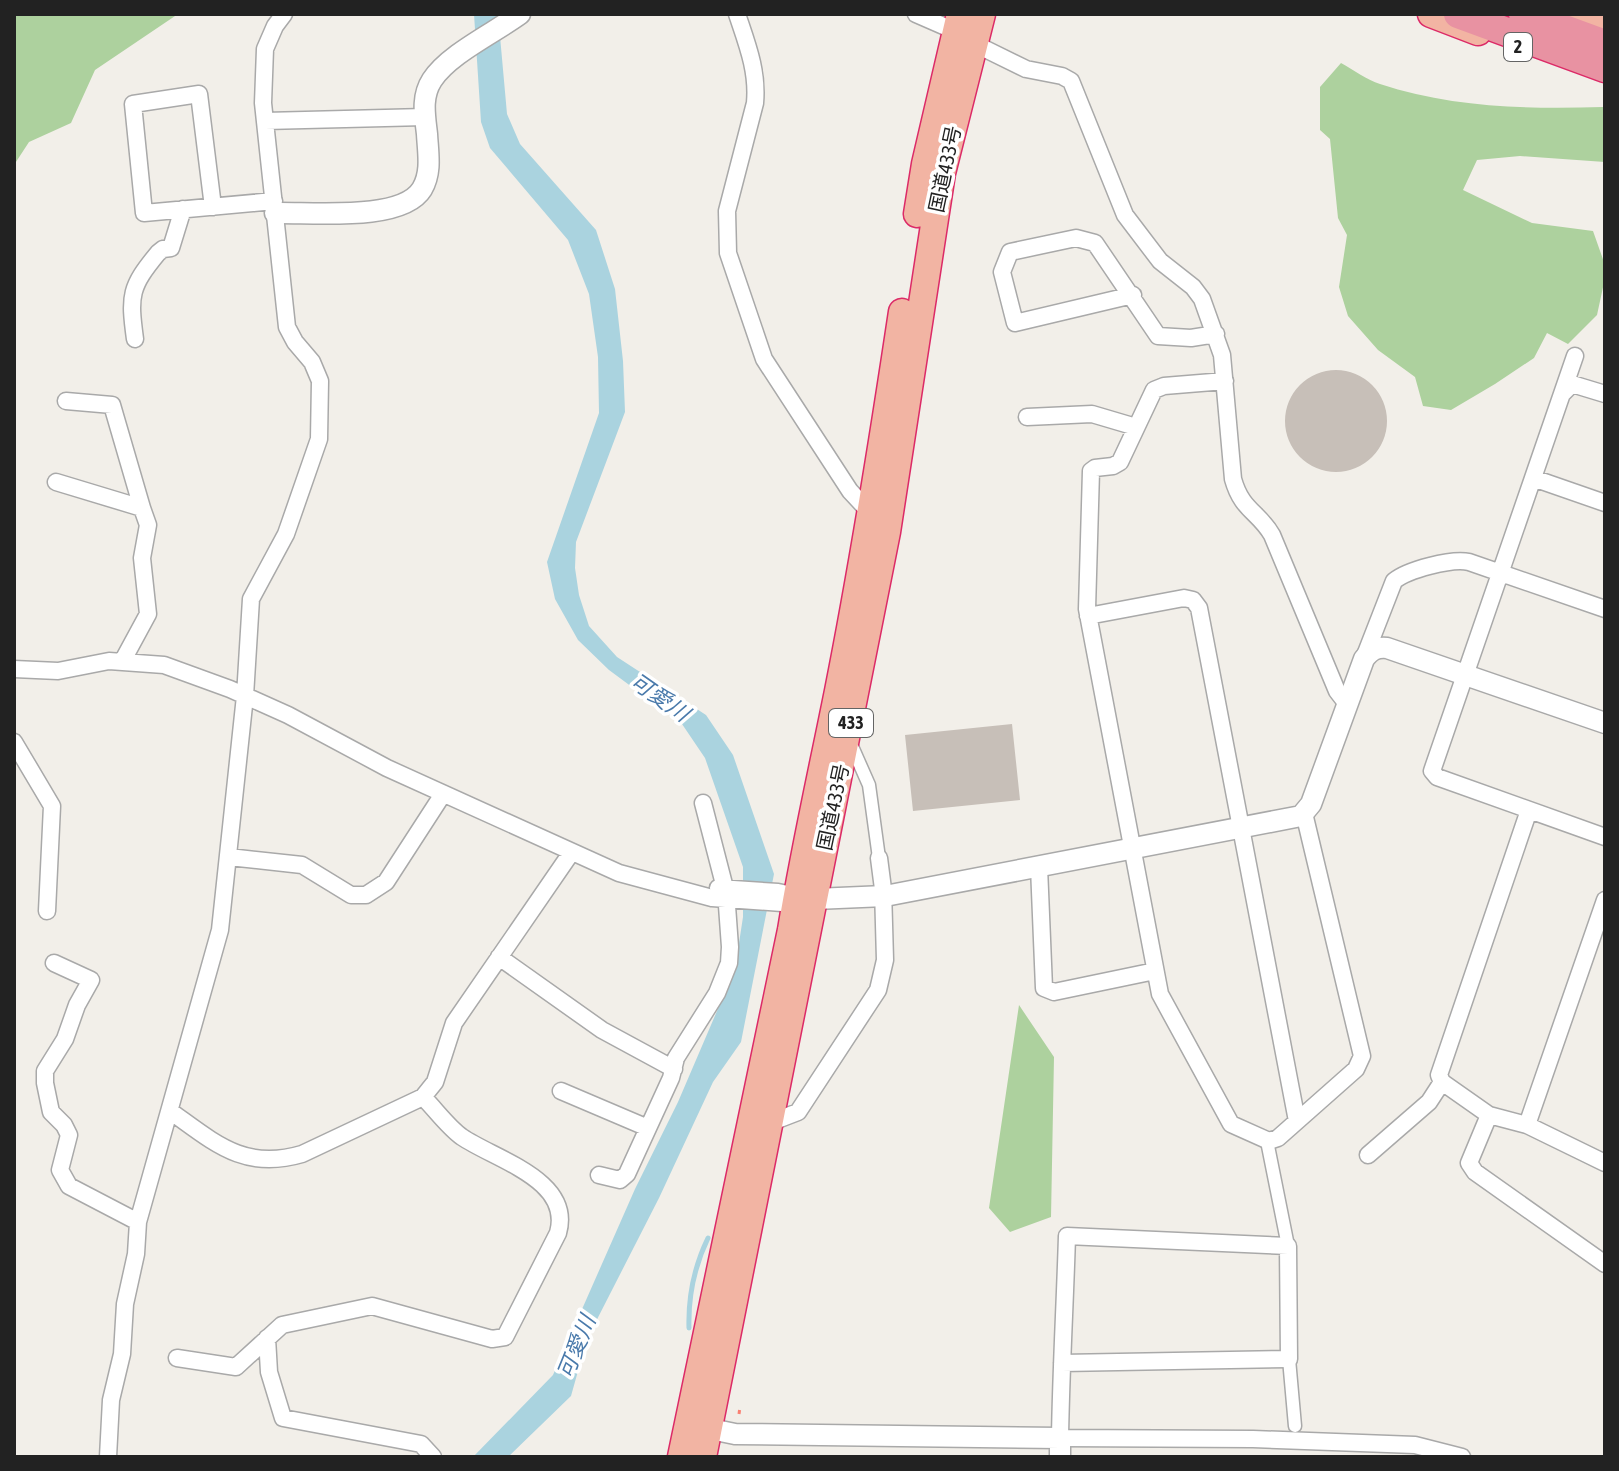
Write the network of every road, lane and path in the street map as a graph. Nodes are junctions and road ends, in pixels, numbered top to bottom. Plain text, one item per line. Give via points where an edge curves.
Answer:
1 (284, 14) edge
2 (737, 14) edge
3 (916, 14) edge
4 (982, 14) edge
5 (1431, 14) edge
6 (1458, 14) edge
7 (1523, 14) edge
8 (1576, 14) edge
9 (515, 18) edge
10 (1605, 24) edge
11 (963, 29) edge
12 (1605, 44) edge
13 (1605, 68) edge
14 (1605, 79) edge
15 (425, 117) junction
16 (265, 121) junction
17 (213, 207) junction
18 (274, 207) junction
19 (183, 209) junction
20 (1133, 295) junction
21 (1216, 334) junction
22 (135, 339) dead end
23 (1575, 356) dead end
24 (1225, 381) junction
25 (1563, 393) junction
26 (1605, 394) edge
27 (66, 401) dead end
28 (1027, 417) dead end
29 (1136, 427) junction
30 (1533, 478) junction
31 (56, 482) dead end
32 (1605, 503) edge
33 (142, 508) junction
34 (881, 514) junction
35 (1501, 573) junction
36 (1605, 609) edge
37 (1088, 616) junction
38 (1364, 659) junction
39 (122, 662) junction
40 (14, 669) edge
41 (1465, 675) junction
42 (245, 696) junction
43 (1347, 704) junction
44 (1605, 723) edge
45 (848, 738) junction
46 (14, 742) edge
47 (443, 794) junction
48 (703, 803) dead end
49 (1529, 810) junction
50 (1304, 813) junction
51 (1241, 829) junction
52 (1605, 837) edge
53 (1133, 849) junction
54 (571, 853) junction
55 (229, 857) junction
56 (879, 858) joint
57 (1039, 867) junction
58 (731, 894) junction
59 (883, 897) junction
60 (792, 898) junction
61 (1605, 900) edge
62 (47, 911) dead end
63 (499, 957) junction
64 (54, 963) dead end
65 (1155, 971) junction
66 (674, 1069) junction
67 (1442, 1082) junction
68 (561, 1091) dead end
69 (423, 1097) junction
70 (170, 1111) junction
71 (1489, 1115) junction
72 (1297, 1121) junction
73 (772, 1122) junction
74 (1527, 1125) junction
75 (648, 1128) junction
76 (1267, 1141) junction
77 (1368, 1155) dead end
78 (1605, 1163) edge
79 (599, 1175) dead end
80 (138, 1222) junction
81 (1288, 1246) junction
82 (1605, 1264) edge
83 (267, 1338) junction
84 (177, 1358) dead end
85 (1289, 1359) junction
86 (1062, 1363) junction
87 (740, 1407) dead end
88 (739, 1414) dead end
89 (1295, 1426) dead end
90 (698, 1427) junction
91 (1060, 1447) edge
92 (108, 1457) edge
93 (433, 1457) edge
94 (681, 1457) edge
95 (703, 1457) edge
96 (1462, 1457) edge

1 - 16 street via 265,49
2 - 34 street via 757,88 727,211 733,274 764,359 850,491
3 - 11 street
4 - 11 highway, 国道433号 / 433
5 - 14 highway, 2
6 - 13 highway, 2
7 - 12 highway, 2
8 - 10 highway
9 - 15 street via 448,63 428,86
11 - 21 street via 1026,69 1071,81 1125,215 1160,261 1200,294
11 - 34 highway, 国道433号 / 433
15 - 16 street
15 - 18 street via 429,168 422,190 406,204 383,211
16 - 18 street
17 - 18 street
17 - 19 street
17 - 19 street via 199,94 133,104 144,213
18 - 42 street via 287,327 320,381 319,439 286,534 251,599
19 - 22 street via 171,248 158,253 132,290
20 - 20 street via 1095,243 1076,238 1010,252 1002,272 1015,323
20 - 21 street via 1158,336
21 - 24 street
23 - 25 street
24 - 29 street via 1159,387
24 - 43 street via 1237,494 1272,535
25 - 26 street via 1572,384
25 - 30 street
27 - 33 street via 112,405
28 - 29 street via 1092,414
29 - 37 street via 1118,464 1095,468 1090,476
30 - 32 street
30 - 35 street
31 - 33 street
33 - 39 street via 148,525 142,558 148,614
34 - 45 highway, 国道433号 / 433
34 - 60 highway, 国道433号 / 433
35 - 36 street
35 - 38 street via 1457,560 1397,578
35 - 41 street
37 - 51 street via 1196,594
37 - 53 street
38 - 41 street via 1378,647 1387,648
38 - 43 street
39 - 40 street via 58,671
39 - 42 street via 164,665
41 - 44 street
41 - 49 street via 1432,771
42 - 47 street
42 - 55 street
43 - 50 street
45 - 56 street via 869,785
45 - 60 highway, 国道433号 / 433
46 - 62 street via 52,806
47 - 54 street
47 - 55 street via 386,882 366,895 351,895 302,865
48 - 58 street
49 - 52 street
49 - 67 street via 1440,1068
50 - 51 street
50 - 72 street via 1362,1056 1356,1069
51 - 53 street
51 - 72 street
53 - 57 street
53 - 65 street
54 - 58 street via 685,892
54 - 63 street
55 - 70 street via 220,930
56 - 59 street
57 - 59 street
57 - 65 street via 1044,988 1054,992
58 - 60 street
58 - 66 street via 724,979
59 - 60 street
59 - 73 street via 885,960 878,990 798,1112
60 - 73 highway, 国道433号 / 433
60 - 90 highway, 国道433号 / 433
61 - 74 street
63 - 66 street via 602,1030
63 - 69 street via 454,1023 435,1082
64 - 80 street via 91,980 45,1071 51,1112 69,1135 60,1170 69,1186
65 - 76 street via 1161,998 1228,1121
66 - 75 street
67 - 71 street
67 - 77 street via 1429,1102
68 - 75 street
69 - 70 street via 283,1160 241,1157
69 - 83 street via 462,1137 538,1180 560,1210 558,1233 509,1332 492,1339 372,1306 288,1323
70 - 80 street
71 - 74 street
71 - 82 street via 1469,1163 1475,1172
72 - 76 street
73 - 90 highway, 国道433号 / 433
74 - 78 street
75 - 79 street via 624,1178
76 - 81 street
80 - 92 street via 111,1400
81 - 85 street
81 - 86 street via 1067,1236
83 - 84 street via 236,1367
83 - 93 street via 270,1375 283,1418 421,1444
85 - 86 street
85 - 89 street
86 - 91 street
87 - 88 path
90 - 91 street via 735,1434
90 - 94 highway, 国道433号 / 433
90 - 95 highway, 国道433号 / 433
91 - 96 street via 1253,1439 1415,1445

